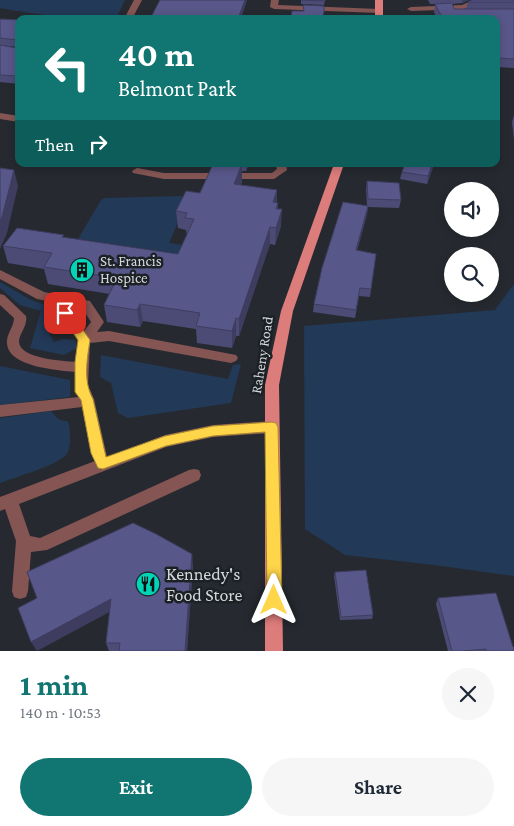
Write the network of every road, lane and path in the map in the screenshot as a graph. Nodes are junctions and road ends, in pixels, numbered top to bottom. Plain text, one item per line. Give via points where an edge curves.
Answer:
1 (138, 0) edge
2 (350, 0) edge
3 (378, 0) edge
4 (407, 0) edge
5 (514, 2) edge
6 (274, 7) edge
7 (412, 14) edge
8 (468, 14) edge
9 (130, 15) edge
10 (350, 15) edge
11 (379, 15) edge
12 (0, 116) edge
13 (15, 118) edge
14 (282, 167) edge
15 (338, 167) edge
16 (137, 171) dead end
17 (0, 274) edge
18 (0, 298) edge
19 (56, 299) junction
20 (84, 340) junction
21 (231, 358) dead end
22 (81, 368) junction
23 (87, 401) junction
24 (0, 411) edge
25 (272, 427) junction
26 (103, 464) junction
27 (194, 475) dead end
28 (5, 502) edge
29 (24, 540) junction
30 (20, 591) dead end
31 (274, 651) edge

1 - 9 street
2 - 10 street
3 - 11 main road
4 - 7 street
5 - 7 street via 471,3 464,8
6 - 10 street
7 - 8 street
10 - 11 street
12 - 13 street
14 - 16 street via 274,176 164,176
15 - 25 main road, Raheny Road via 288,311 272,385
17 - 19 street via 41,296
18 - 22 street via 20,316 12,342 14,350 40,362
19 - 20 street
19 - 20 street via 86,304 98,322
20 - 21 street via 110,336
20 - 22 street
22 - 23 street via 82,392
23 - 24 street
23 - 26 street
25 - 26 street via 222,430 165,441
25 - 31 main road, Raheny Road
26 - 28 street
27 - 29 street via 41,545 31,545
28 - 29 street
29 - 30 street

